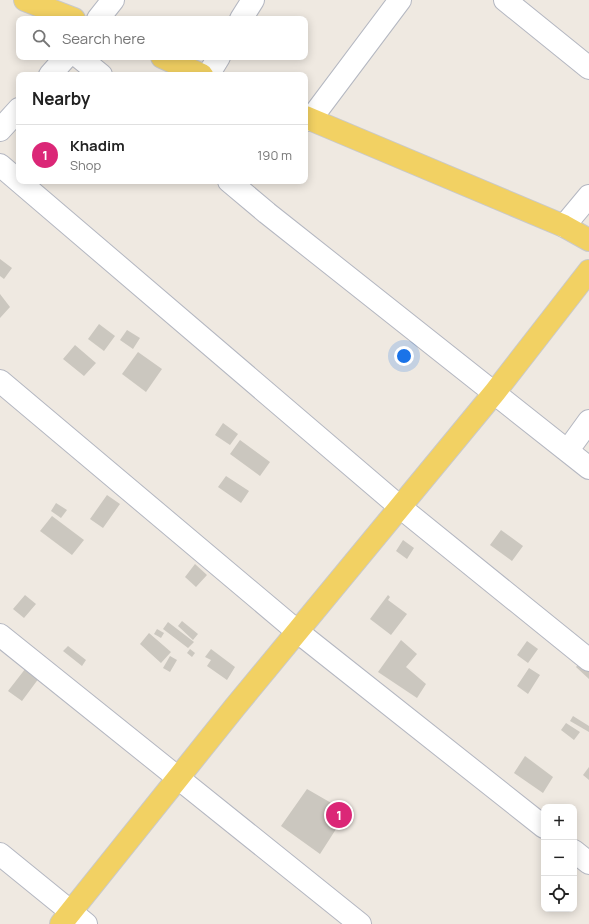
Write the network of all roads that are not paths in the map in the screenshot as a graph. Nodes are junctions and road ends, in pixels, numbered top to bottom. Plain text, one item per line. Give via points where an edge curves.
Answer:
1 (25, 0) edge
2 (113, 0) edge
3 (253, 0) edge
4 (400, 0) edge
5 (505, 0) edge
6 (66, 16) edge
7 (100, 16) edge
8 (243, 16) edge
9 (63, 60) edge
10 (83, 60) edge
11 (169, 60) edge
12 (217, 60) edge
13 (589, 68) edge
14 (53, 72) edge
15 (97, 72) edge
16 (195, 72) edge
17 (210, 72) edge
18 (16, 112) edge
19 (308, 118) edge
20 (0, 130) edge
21 (0, 165) edge
22 (16, 179) edge
23 (22, 184) edge
24 (233, 184) edge
25 (589, 196) edge
26 (564, 226) junction
27 (589, 240) edge
28 (589, 271) edge
29 (0, 381) edge
30 (495, 392) junction
31 (589, 421) edge
32 (568, 450) junction
33 (589, 468) edge
34 (400, 507) junction
35 (298, 632) junction
36 (0, 635) edge
37 (589, 660) edge
38 (178, 778) junction
39 (541, 825) edge
40 (577, 853) edge
41 (0, 854) edge
42 (589, 862) edge
43 (73, 920) edge
44 (360, 924) edge

1 - 6 main road
2 - 7 street
3 - 8 street
4 - 19 street
5 - 13 street
9 - 14 street
10 - 15 street
11 - 16 main road
12 - 17 street
18 - 20 street
19 - 26 main road
21 - 22 street
23 - 34 street
24 - 30 street
25 - 26 street
26 - 27 main road
28 - 30 main road
29 - 35 street
30 - 32 street
30 - 34 main road
31 - 32 street
32 - 33 street
34 - 35 main road
34 - 37 street
35 - 38 main road
35 - 39 street
36 - 38 street
38 - 43 main road
38 - 44 street
40 - 42 street
41 - 43 street

